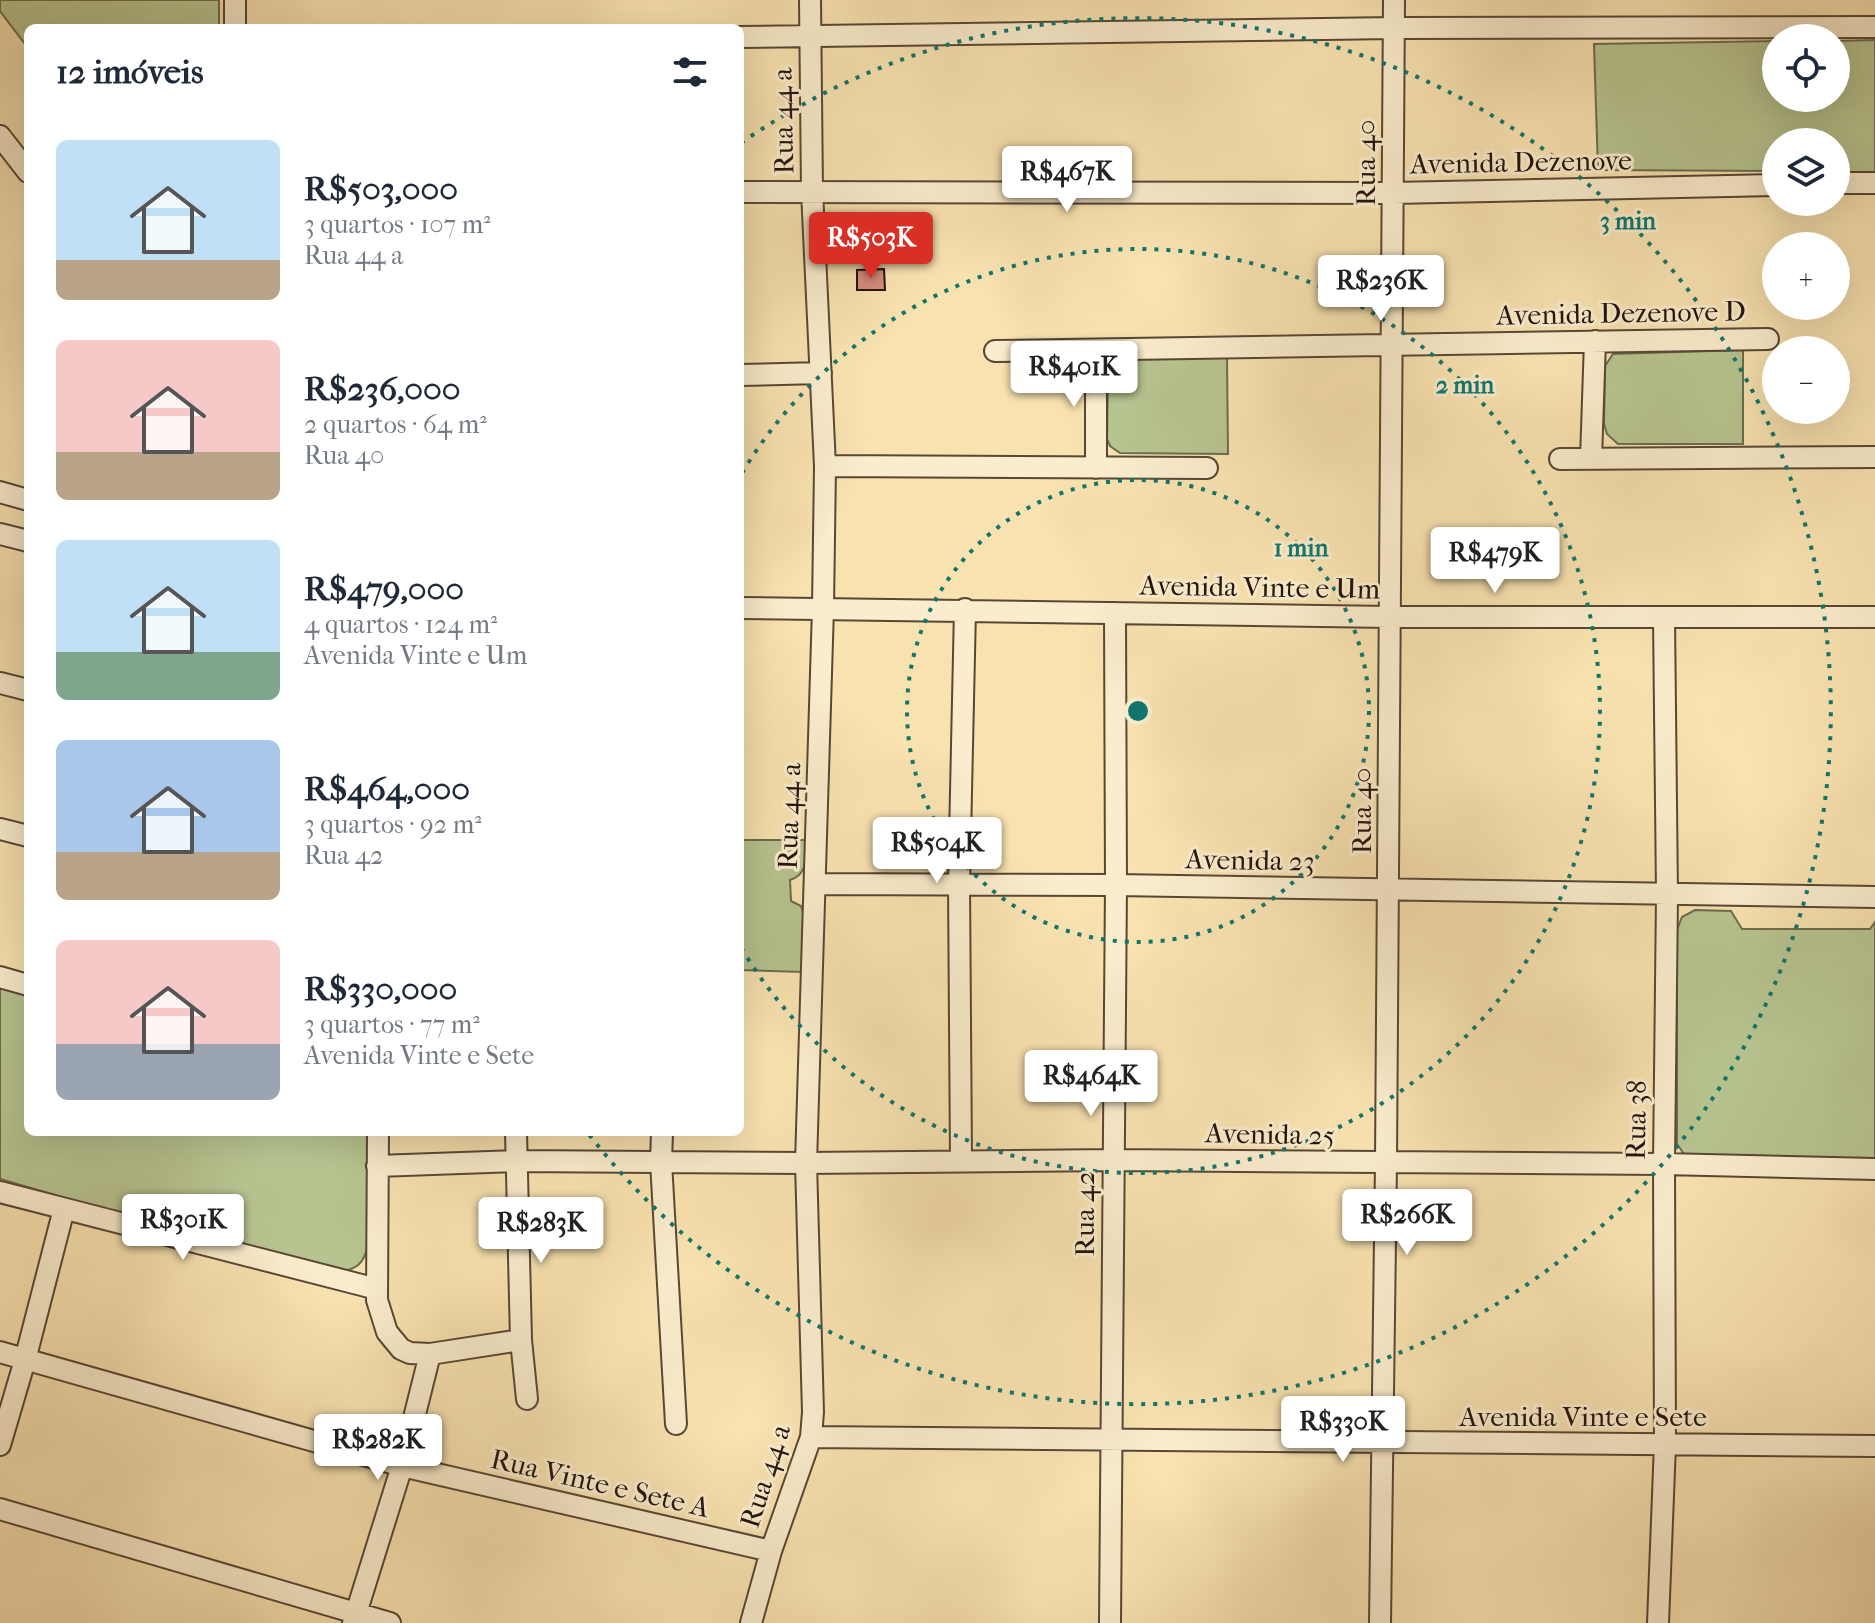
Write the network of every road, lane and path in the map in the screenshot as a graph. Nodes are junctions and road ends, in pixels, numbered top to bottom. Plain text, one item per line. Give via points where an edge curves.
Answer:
1 (235, 0) edge
2 (810, 0) edge
3 (1394, 0) edge
4 (235, 24) edge
5 (1875, 27) edge
6 (1394, 28) junction
7 (810, 35) junction
8 (744, 37) edge
9 (1, 144) edge
10 (24, 168) edge
11 (1850, 183) edge
12 (1875, 183) edge
13 (1762, 185) edge
14 (812, 191) junction
15 (744, 192) edge
16 (1393, 193) junction
17 (1762, 339) edge
18 (1595, 341) junction
19 (1393, 344) junction
20 (1096, 350) junction
21 (995, 351) dead end
22 (821, 373) junction
23 (744, 375) edge
24 (1875, 457) edge
25 (1560, 459) dead end
26 (1591, 459) junction
27 (825, 466) junction
28 (1096, 468) junction
29 (1207, 468) dead end
30 (0, 492) edge
31 (24, 499) edge
32 (0, 534) edge
33 (24, 540) edge
34 (744, 608) edge
35 (823, 608) junction
36 (965, 609) junction
37 (1115, 613) junction
38 (1390, 617) junction
39 (1664, 617) junction
40 (1875, 617) edge
41 (0, 683) edge
42 (24, 689) edge
43 (0, 829) edge
44 (24, 835) edge
45 (959, 883) junction
46 (815, 884) junction
47 (1116, 885) junction
48 (1389, 891) junction
49 (1667, 895) junction
50 (1875, 897) edge
51 (0, 977) edge
52 (24, 984) edge
53 (378, 1136) edge
54 (516, 1136) edge
55 (662, 1136) edge
56 (1112, 1160) junction
57 (515, 1161) junction
58 (961, 1161) junction
59 (661, 1162) junction
60 (806, 1163) junction
61 (1386, 1163) junction
62 (1664, 1164) junction
63 (377, 1166) junction
64 (1875, 1169) edge
65 (0, 1192) edge
66 (64, 1209) junction
67 (377, 1289) junction
68 (521, 1340) junction
69 (0, 1352) edge
70 (430, 1354) junction
71 (25, 1360) junction
72 (527, 1399) dead end
73 (676, 1424) dead end
74 (811, 1437) junction
75 (1112, 1438) junction
76 (1384, 1442) junction
77 (1665, 1444) junction
78 (0, 1445) edge
79 (1875, 1446) edge
80 (402, 1466) junction
81 (0, 1509) edge
82 (771, 1551) junction
83 (355, 1619) edge
84 (390, 1623) edge
85 (751, 1623) edge
86 (1110, 1623) edge
87 (1380, 1623) edge
88 (1658, 1623) edge

1 - 4 street
2 - 7 street, Rua 44 a
3 - 6 street, Rua 40
5 - 6 street
6 - 7 street
6 - 16 street, Rua 40
7 - 8 street
7 - 14 street, Rua 44 a
9 - 10 street
11 - 12 street
13 - 16 street, Avenida Dezenove
14 - 15 street, Avenida Dezenove
14 - 16 street, Avenida Dezenove
14 - 22 street, Rua 44 a
16 - 19 street, Rua 40
17 - 18 street, Avenida Dezenove D
18 - 19 street, Avenida Dezenove D
18 - 26 street
19 - 20 street, Avenida Dezenove D
19 - 38 street, Rua 40
20 - 21 street, Avenida Dezenove D
20 - 28 street
22 - 23 street
22 - 27 street, Rua 44 a
24 - 26 street
25 - 26 street
27 - 28 street
27 - 35 street, Rua 44 a
28 - 29 street
30 - 31 street
32 - 33 street
34 - 35 street, Avenida Vinte e Um
35 - 36 street, Avenida Vinte e Um
35 - 46 street, Rua 44 a
36 - 37 street, Avenida Vinte e Um
36 - 45 street
37 - 38 street, Avenida Vinte e Um
37 - 47 street, Rua 42
38 - 39 street, Avenida Vinte e Um
38 - 48 street, Rua 40
39 - 40 street, Avenida Vinte e Um
39 - 49 street, Rua 38
41 - 42 street
43 - 44 street
45 - 46 street, Avenida 23
45 - 47 street, Avenida 23
45 - 58 street
46 - 60 street, Rua 44 a
47 - 48 street, Avenida 23
47 - 56 street, Rua 42
48 - 49 street, Avenida 23
48 - 61 street, Rua 40
49 - 50 street, Avenida 23
49 - 62 street, Rua 38
51 - 52 street
53 - 63 street
54 - 57 street
55 - 59 street
56 - 58 street, Avenida 25
56 - 61 street, Avenida 25
56 - 75 street, Rua 42
57 - 59 street, Avenida 25
57 - 63 street, Avenida 25
57 - 68 street
58 - 60 street, Avenida 25
59 - 60 street, Avenida 25
59 - 73 street
60 - 74 street, Rua 44 a
61 - 62 street, Avenida 25
61 - 76 street, Rua 40
62 - 64 street, Avenida 25
62 - 77 street, Rua 38
63 - 67 street
65 - 66 street
66 - 67 street
66 - 71 street
67 - 70 street via 379,1312 393,1341 410,1353
68 - 70 street
68 - 72 street
69 - 71 street, Rua Vinte e Sete A
70 - 80 street
71 - 78 street
71 - 80 street, Rua Vinte e Sete A
74 - 75 street, Avenida Vinte e Sete
74 - 82 street, Rua 44 a
75 - 76 street, Avenida Vinte e Sete
75 - 86 street, Rua 42
76 - 77 street, Avenida Vinte e Sete
76 - 87 street, Rua 40
77 - 79 street, Avenida Vinte e Sete
77 - 88 street, Rua 38
80 - 82 street, Rua Vinte e Sete A
80 - 83 street
81 - 83 street
82 - 85 street, Rua 44 a
83 - 84 street

